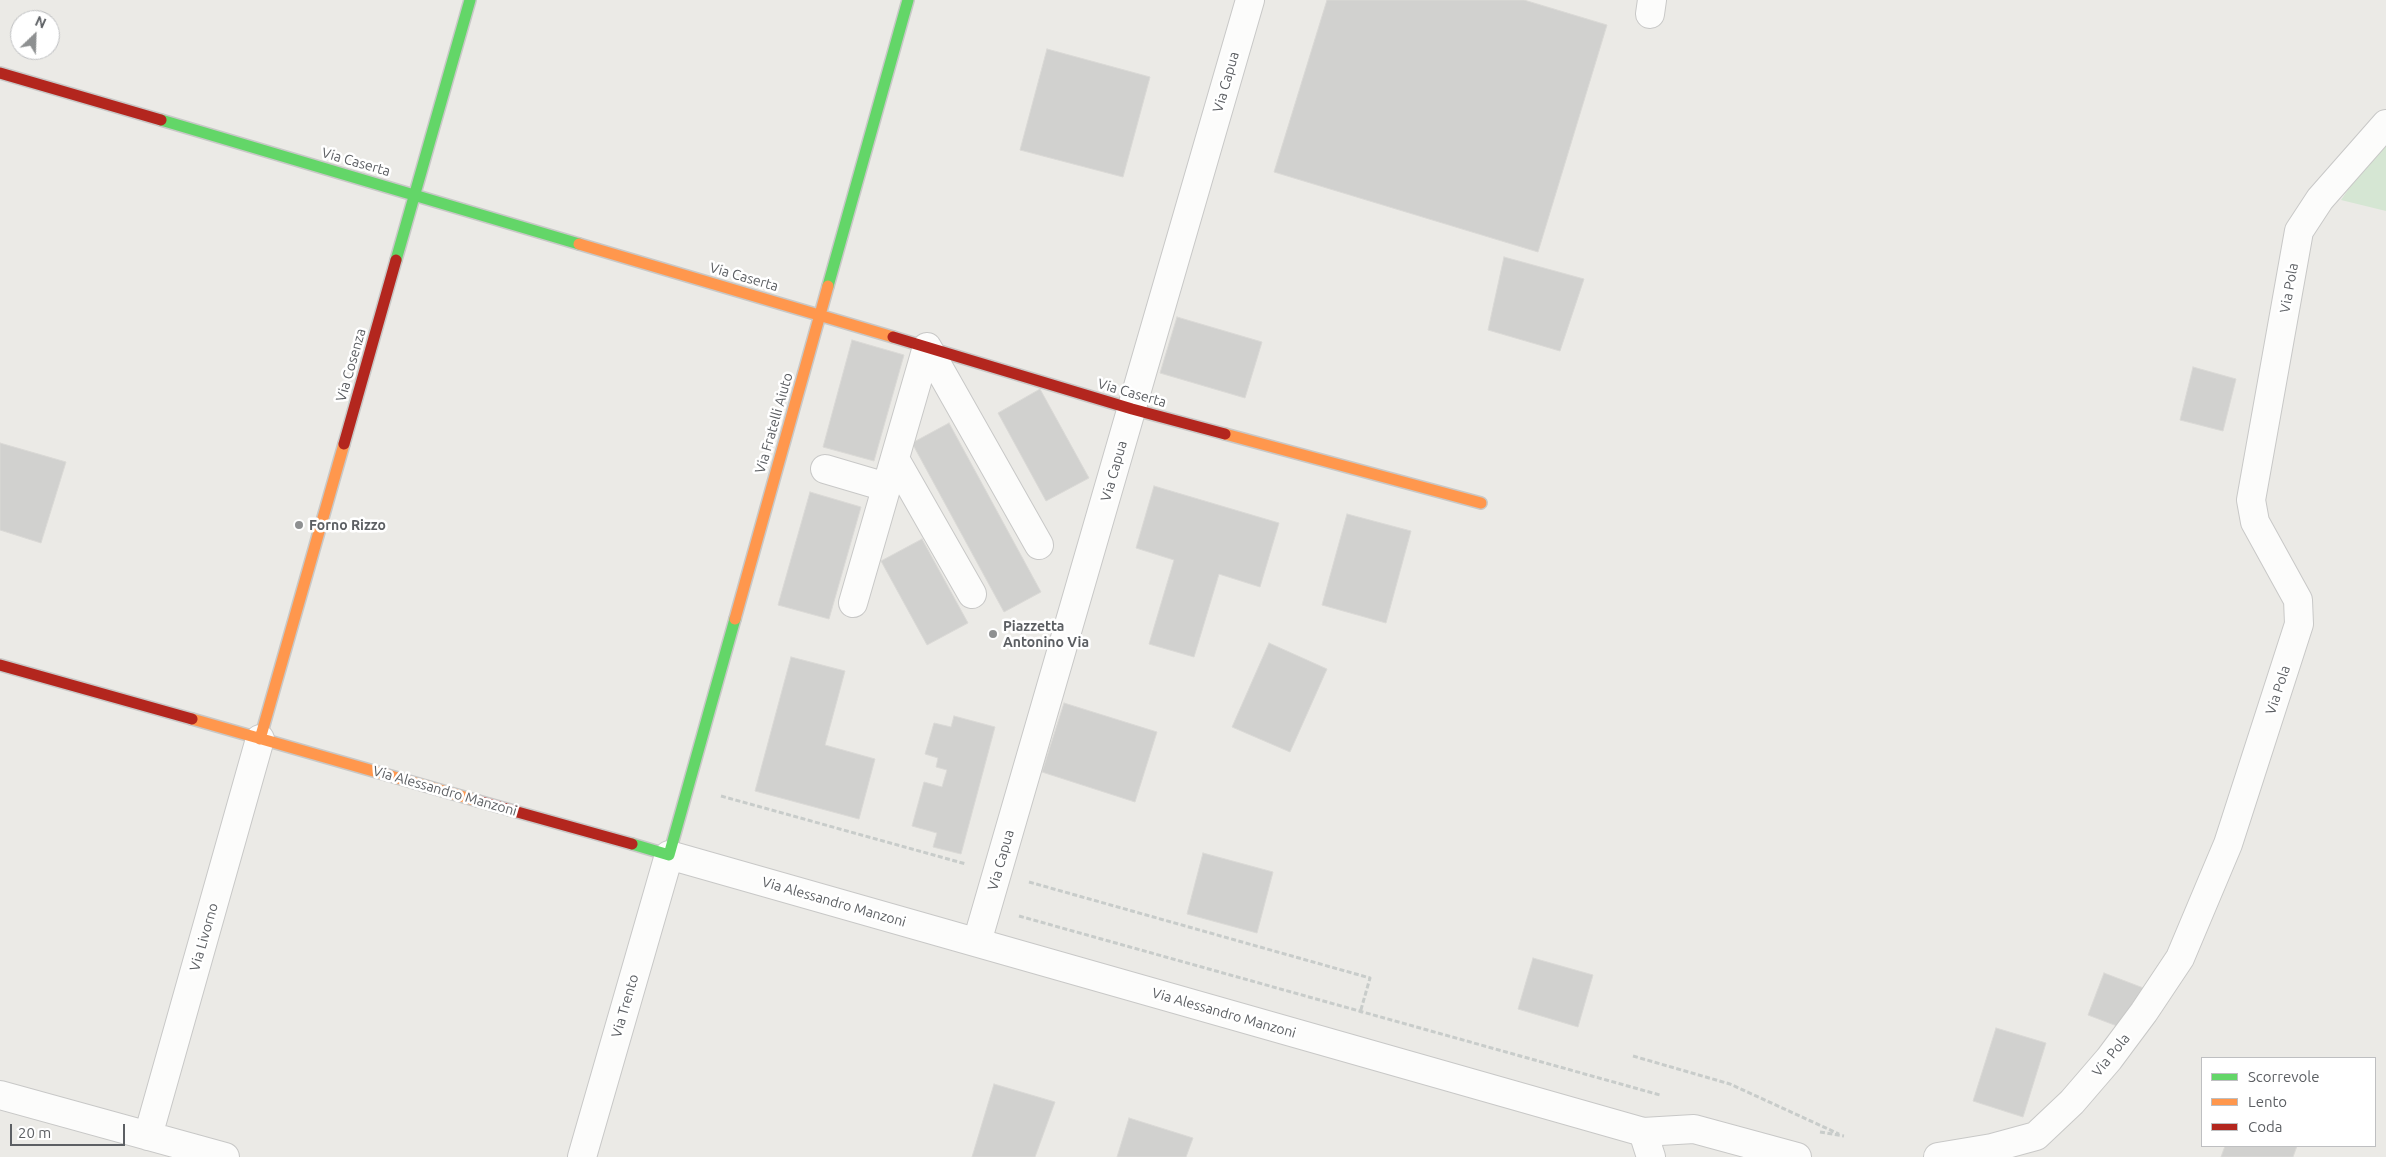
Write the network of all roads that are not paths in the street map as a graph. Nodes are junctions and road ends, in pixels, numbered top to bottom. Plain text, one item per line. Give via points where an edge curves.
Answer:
1 (470, 0) edge
2 (908, 0) edge
3 (1250, 0) edge
4 (0, 73) edge
5 (2386, 124) edge
6 (415, 195) junction
7 (820, 315) junction
8 (927, 347) junction
9 (1132, 409) junction
10 (895, 459) junction
11 (825, 469) dead end
12 (886, 487) junction
13 (1481, 503) dead end
14 (1039, 545) dead end
15 (972, 594) dead end
16 (853, 603) dead end
17 (0, 665) edge
18 (260, 739) junction
19 (669, 855) junction
20 (977, 942) junction
21 (0, 1095) edge
22 (148, 1136) junction
23 (1647, 1144) edge
24 (226, 1157) edge
25 (582, 1157) edge
26 (1797, 1157) edge
27 (1938, 1157) edge

1 - 6 main road, Via Cosenza
2 - 7 main road, Via Fratelli Aiuto
3 - 9 street, Via Capua
4 - 6 main road, Via Caserta
5 - 27 street, Via Pola via 2320,199 2299,232 2251,500 2256,522 2298,600 2299,624 2228,844 2180,958 2109,1059 2072,1102 2036,1136 1992,1148
6 - 7 main road, Via Caserta
6 - 18 main road, Via Cosenza
7 - 8 main road, Via Caserta
7 - 19 main road, Via Fratelli Aiuto
8 - 9 main road, Via Caserta
8 - 10 street
8 - 14 street
9 - 13 main road, Via Caserta
9 - 20 street, Via Capua
10 - 12 street
10 - 15 street
11 - 12 street
12 - 16 street
17 - 18 main road, Via Alessandro Manzoni
18 - 19 main road, Via Alessandro Manzoni
18 - 22 street, Via Livorno
19 - 20 street, Via Alessandro Manzoni
19 - 25 street, Via Trento
20 - 23 street, Via Alessandro Manzoni
21 - 22 street
22 - 24 street
23 - 26 street, Via Alessandro Manzoni via 1694,1129

